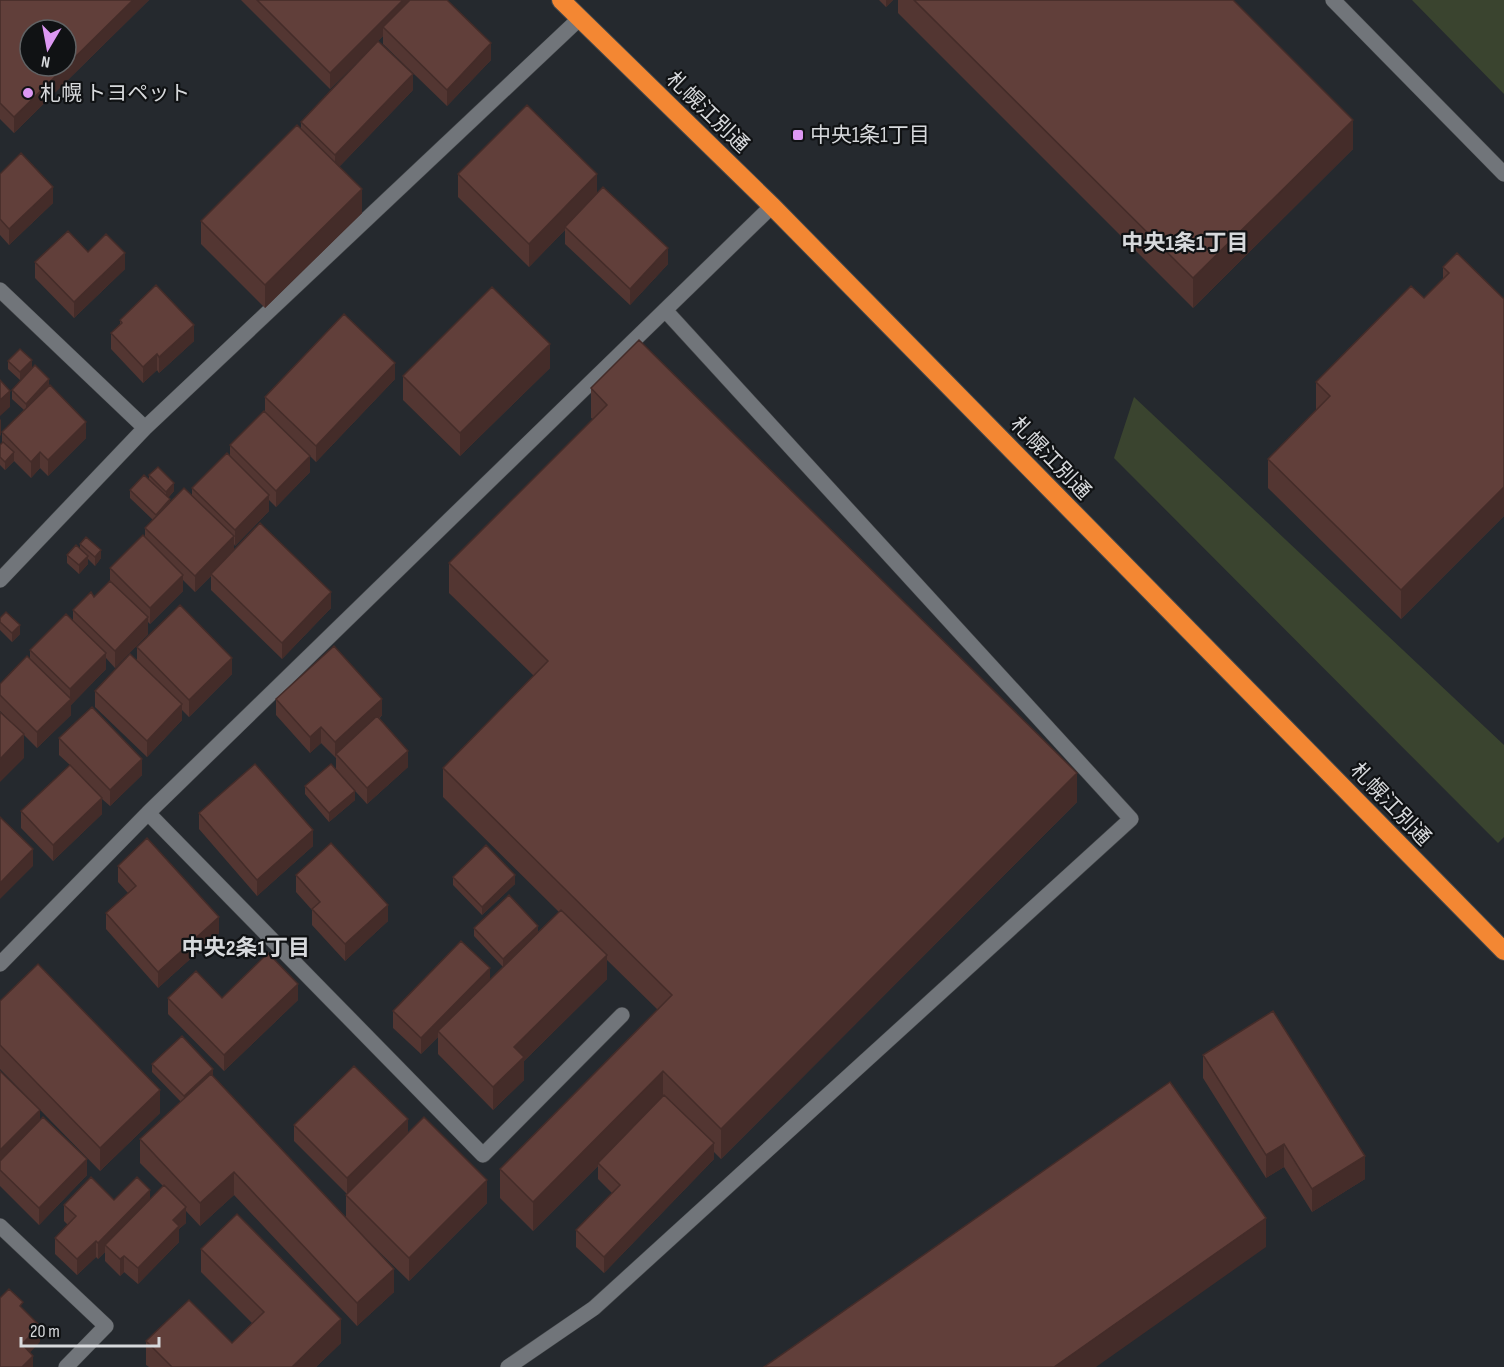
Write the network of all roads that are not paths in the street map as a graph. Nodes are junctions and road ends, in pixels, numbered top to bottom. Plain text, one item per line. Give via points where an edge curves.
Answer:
1 (561, 0) edge
2 (1333, 0) edge
3 (579, 19) junction
4 (1504, 174) edge
5 (772, 206) junction
6 (2, 295) edge
7 (665, 310) junction
8 (145, 428) junction
9 (0, 580) edge
10 (148, 813) junction
11 (1504, 951) edge
12 (0, 963) edge
13 (622, 1015) dead end
14 (0, 1226) edge
15 (66, 1367) edge
16 (508, 1367) edge

1 - 3 highway, 札幌江別通
2 - 4 street
3 - 5 highway, 札幌江別通
3 - 8 street
5 - 7 street
5 - 11 highway, 札幌江別通
6 - 8 street
7 - 10 street
7 - 16 street via 1131,819 594,1308
8 - 9 street
10 - 12 street
10 - 13 street via 483,1155
14 - 15 street via 106,1326

